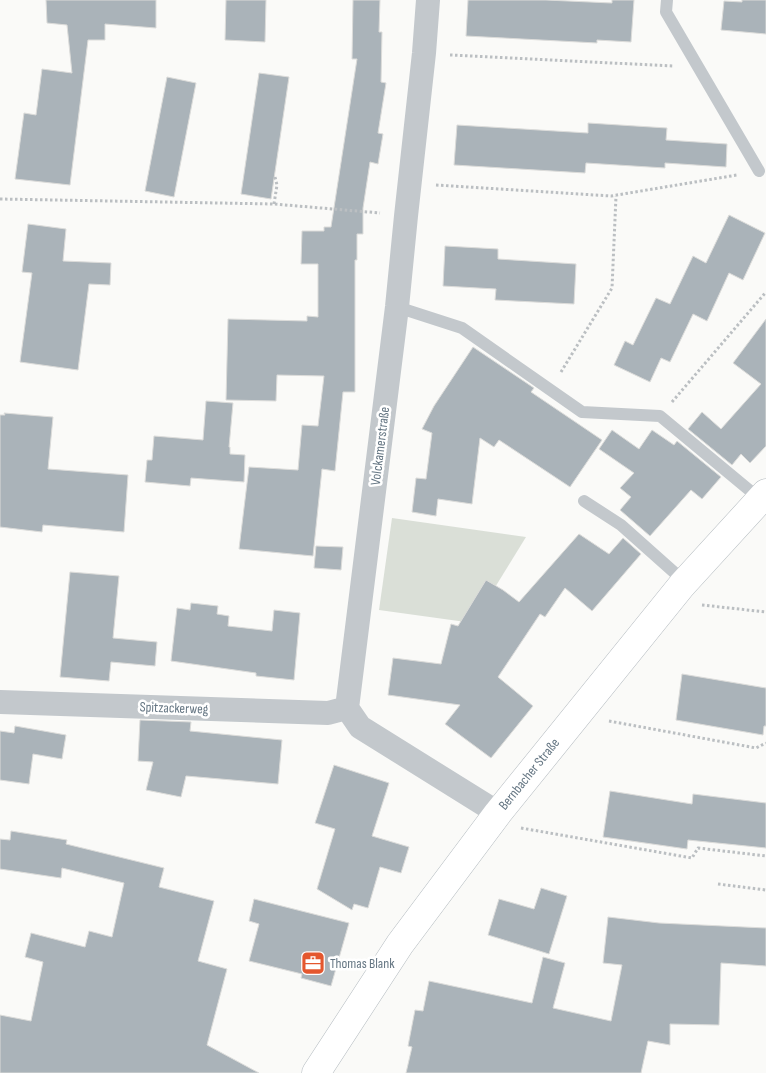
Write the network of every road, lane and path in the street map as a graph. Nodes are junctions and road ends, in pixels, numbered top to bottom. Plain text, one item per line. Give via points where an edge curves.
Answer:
1 (428, 0) edge
2 (667, 0) edge
3 (424, 54) junction
4 (699, 67) junction
5 (759, 171) joint
6 (275, 177) dead end
7 (410, 184) junction
8 (616, 196) junction
9 (0, 199) edge
10 (274, 204) junction
11 (406, 216) junction
12 (766, 292) edge
13 (398, 307) junction
14 (550, 390) junction
15 (660, 416) junction
16 (763, 496) edge
17 (584, 501) dead end
18 (685, 582) junction
19 (667, 602) junction
20 (766, 612) edge
21 (0, 702) edge
22 (347, 708) junction
23 (577, 714) junction
24 (766, 743) edge
25 (494, 818) junction
26 (766, 856) edge
27 (718, 884) dead end
28 (766, 890) edge
29 (316, 1073) edge

1 - 3 street, Volckamerstraße
2 - 4 lane via 666,12
3 - 4 path
3 - 7 street, Volckamerstraße
4 - 5 lane
5 - 8 path
6 - 10 path
7 - 8 path
7 - 11 street, Volckamerstraße
8 - 14 path via 612,288
9 - 10 path
10 - 11 path
11 - 13 street, Volckamerstraße
12 - 15 path
13 - 14 lane via 462,328
13 - 22 street, Volckamerstraße
14 - 15 lane via 582,412
15 - 16 lane
16 - 18 street, Bernbacher Straße
17 - 18 lane via 621,525
18 - 19 street, Bernbacher Straße
19 - 20 path
19 - 23 street, Bernbacher Straße
21 - 22 street, Spitzackerweg via 328,713
22 - 25 street via 360,726
23 - 24 path via 756,748
23 - 25 street, Bernbacher Straße
25 - 26 path via 692,858 698,848
25 - 29 street, Bernbacher Straße via 400,944
27 - 28 path

